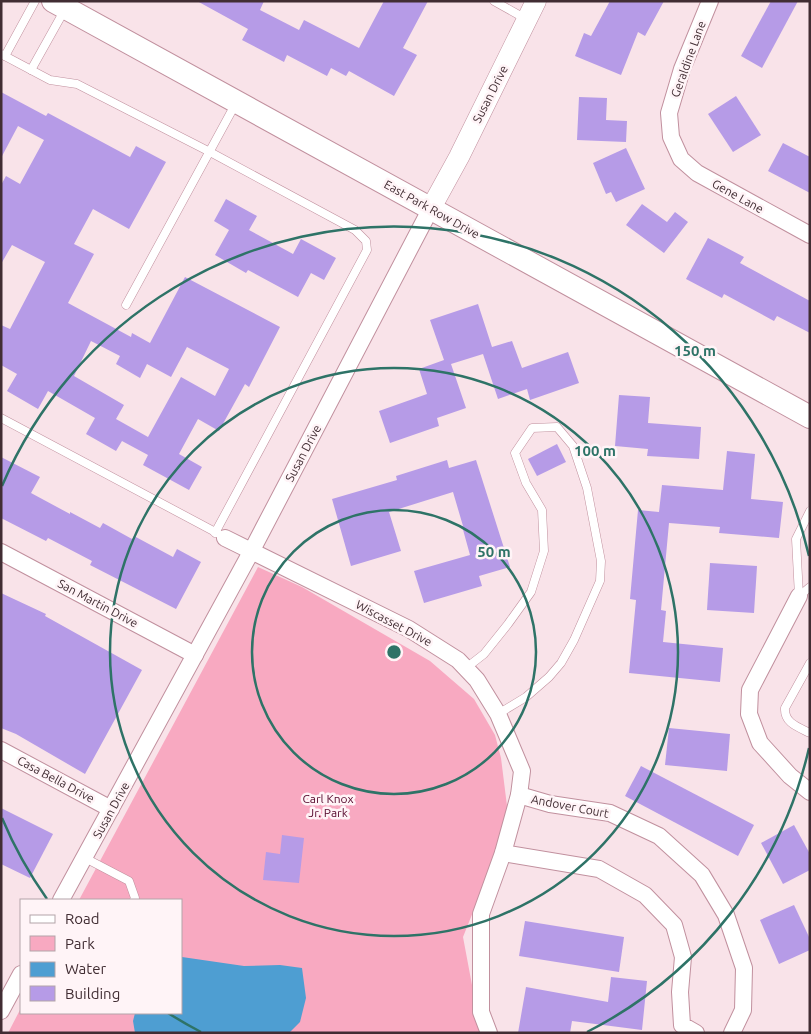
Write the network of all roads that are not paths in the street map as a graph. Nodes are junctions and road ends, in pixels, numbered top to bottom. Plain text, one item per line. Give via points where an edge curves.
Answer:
1 (35, 1) edge
2 (494, 1) edge
3 (710, 1) edge
4 (59, 5) edge
5 (531, 10) edge
6 (3, 55) edge
7 (31, 70) junction
8 (238, 102) junction
9 (676, 147) joint
10 (210, 152) junction
11 (431, 208) junction
12 (810, 235) edge
13 (126, 304) dead end
14 (810, 417) edge
15 (1, 418) edge
16 (810, 511) edge
17 (220, 535) junction
18 (1, 552) edge
19 (251, 552) junction
20 (805, 591) edge
21 (195, 655) junction
22 (810, 663) edge
23 (466, 668) junction
24 (498, 714) junction
25 (810, 733) edge
26 (1, 750) edge
27 (810, 792) edge
28 (519, 795) junction
29 (111, 809) junction
30 (503, 853) junction
31 (85, 858) junction
32 (63, 899) edge
33 (134, 899) edge
34 (20, 975) edge
35 (6, 989) edge
36 (1, 1011) edge
37 (489, 1033) edge
38 (696, 1033) edge
39 (732, 1033) edge

1 - 6 lane
2 - 5 lane
3 - 9 street, Geraldine Lane via 682,69 669,113 671,137
4 - 7 lane
4 - 8 main road, East Park Row Drive
5 - 11 street, Susan Drive
6 - 7 lane
7 - 10 lane via 50,80 77,84
8 - 10 lane
8 - 11 main road, East Park Row Drive
9 - 12 street, Gene Lane via 681,158 697,173
10 - 13 lane
10 - 17 lane via 355,230 366,241 367,250
11 - 14 main road, East Park Row Drive
11 - 19 street, Susan Drive
15 - 17 lane, Wiscasset Drive
16 - 20 lane via 796,539
17 - 19 street, Wiscasset Drive
18 - 21 street, San Martin Drive
19 - 21 street, Susan Drive
19 - 23 street, Wiscasset Drive via 409,628
20 - 27 street via 750,690 749,714 760,743 790,776
21 - 29 street, Susan Drive
22 - 25 lane via 784,714 787,720
23 - 24 street, Wiscasset Drive
23 - 24 lane via 484,654 531,592 544,551 542,510 526,483 515,453 532,428 557,427 573,446 587,488 601,561 600,581 561,663 526,697
24 - 28 street, Wiscasset Drive via 522,771
26 - 29 street, Casa Bella Drive
28 - 30 street, Wiscasset Drive
28 - 39 street, Andover Court via 550,804 610,813 659,836 702,875 726,915 744,968 743,1010
29 - 31 street, Susan Drive
30 - 37 street, Wiscasset Drive via 481,914 481,1012
30 - 38 street via 600,869 645,895 674,924 683,957 682,1025
31 - 32 street, Susan Drive
31 - 33 lane via 129,881
34 - 35 street
35 - 36 street

